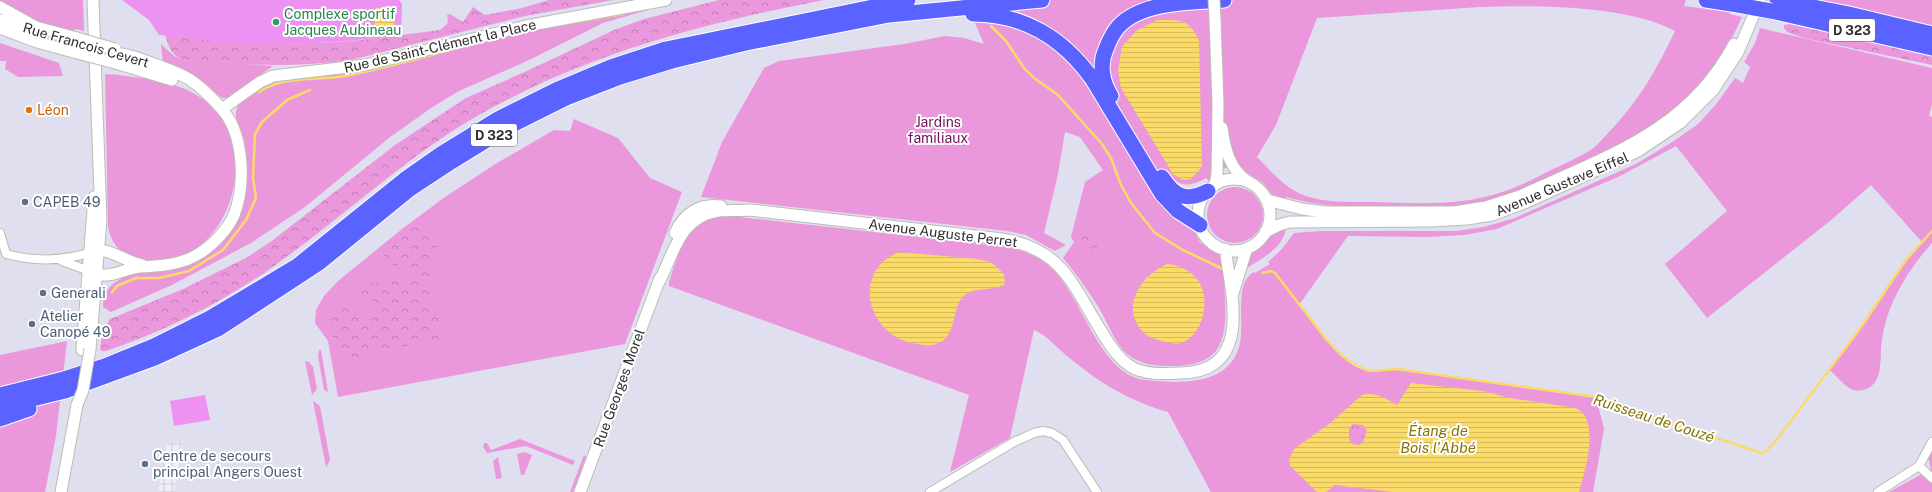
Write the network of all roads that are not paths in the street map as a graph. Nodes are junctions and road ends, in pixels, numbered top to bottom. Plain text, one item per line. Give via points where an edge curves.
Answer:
1 (93, 0) edge
2 (666, 0) edge
3 (1042, 0) edge
4 (1214, 0) edge
5 (1224, 0) edge
6 (1706, 0) edge
7 (1754, 0) edge
8 (1760, 0) edge
9 (911, 6) edge
10 (1774, 6) edge
11 (0, 7) edge
12 (0, 20) edge
13 (0, 28) edge
14 (1932, 34) edge
15 (77, 45) junction
16 (1932, 48) edge
17 (115, 55) junction
18 (211, 98) junction
19 (1218, 104) junction
20 (222, 109) junction
21 (1247, 182) junction
22 (1211, 188) junction
23 (1267, 200) junction
24 (698, 213) joint
25 (1200, 225) junction
26 (1266, 232) junction
27 (0, 233) edge
28 (1247, 248) junction
29 (1225, 249) junction
30 (95, 251) junction
31 (3, 255) edge
32 (57, 260) junction
33 (148, 267) junction
34 (93, 272) junction
35 (1233, 294) junction
36 (0, 385) edge
37 (65, 385) junction
38 (0, 395) edge
39 (0, 407) edge
40 (0, 419) edge
41 (1932, 442) edge
42 (1919, 466) junction
43 (1932, 478) edge
44 (61, 492) edge
45 (580, 492) edge
46 (930, 492) edge
47 (1097, 492) edge
48 (1878, 492) edge

1 - 30 street via 101,220
2 - 20 street, Rue de Saint-Clément la Place via 510,29 365,65 273,76 260,82
3 - 9 highway, D 323
4 - 19 street, bridge
5 - 22 highway via 1161,6 1129,18 1119,27 1103,56 1103,75 1108,92 1169,188 1176,194 1186,197 1198,196
6 - 10 highway, D 323, bridge via 1738,5
7 - 23 street, Avenue Gustave Eiffel via 1716,74 1697,96 1670,120 1632,144 1520,196 1486,207 1454,212 1325,212
8 - 26 street, Avenue Gustave Eiffel via 1738,52 1714,89 1680,124 1632,154 1492,215 1438,221 1290,222 1279,224
9 - 25 highway via 936,16 1001,16 1027,24 1056,40 1090,75 1168,202
9 - 37 highway, D 323 via 666,50 611,67 556,90 498,119 441,154 404,180 297,266 210,318
10 - 14 highway, D 323 via 1849,14
10 - 16 highway, D 323
11 - 15 street via 36,27
12 - 15 street, Rue Francois Cevert
13 - 15 street, Rue Francois Cevert via 36,42
15 - 17 street, bridge
17 - 18 street, Rue Francois Cevert
17 - 18 street, Rue Francois Cevert via 126,55 189,79
18 - 20 street, Rue Francois Cevert
19 - 21 street via 1228,158
19 - 22 street via 1217,166
20 - 33 street, Rue Francois Cevert via 234,129 240,148 239,195 234,216 220,236 200,253 178,264
21 - 22 street via 1232,179
21 - 23 street via 1260,190
22 - 25 street via 1199,208
23 - 26 street via 1270,216
24 - 35 street, Avenue Auguste Perret via 750,210 1021,242 1044,252 1064,270 1112,349 1131,367 1145,372 1194,373 1207,370 1215,363 1228,348 1233,333
24 - 45 street, Rue Georges Morel via 678,238 658,284
25 - 29 street via 1209,239
26 - 28 street
27 - 31 street
28 - 29 street
28 - 35 street, Avenue Auguste Perret
29 - 35 street, Avenue Auguste Perret
30 - 32 street via 70,259
30 - 33 street, Rue Francois Cevert via 108,251 131,263
30 - 34 street
31 - 32 street
32 - 34 street
33 - 34 street, Rue Francois Cevert via 103,275
34 - 44 street via 86,350
36 - 37 highway via 49,376
37 - 38 highway, D 323
37 - 39 highway, D 323
37 - 40 highway via 55,400
41 - 42 street
42 - 43 street
42 - 48 street
46 - 47 street via 1012,443 1034,433 1048,432 1063,440

